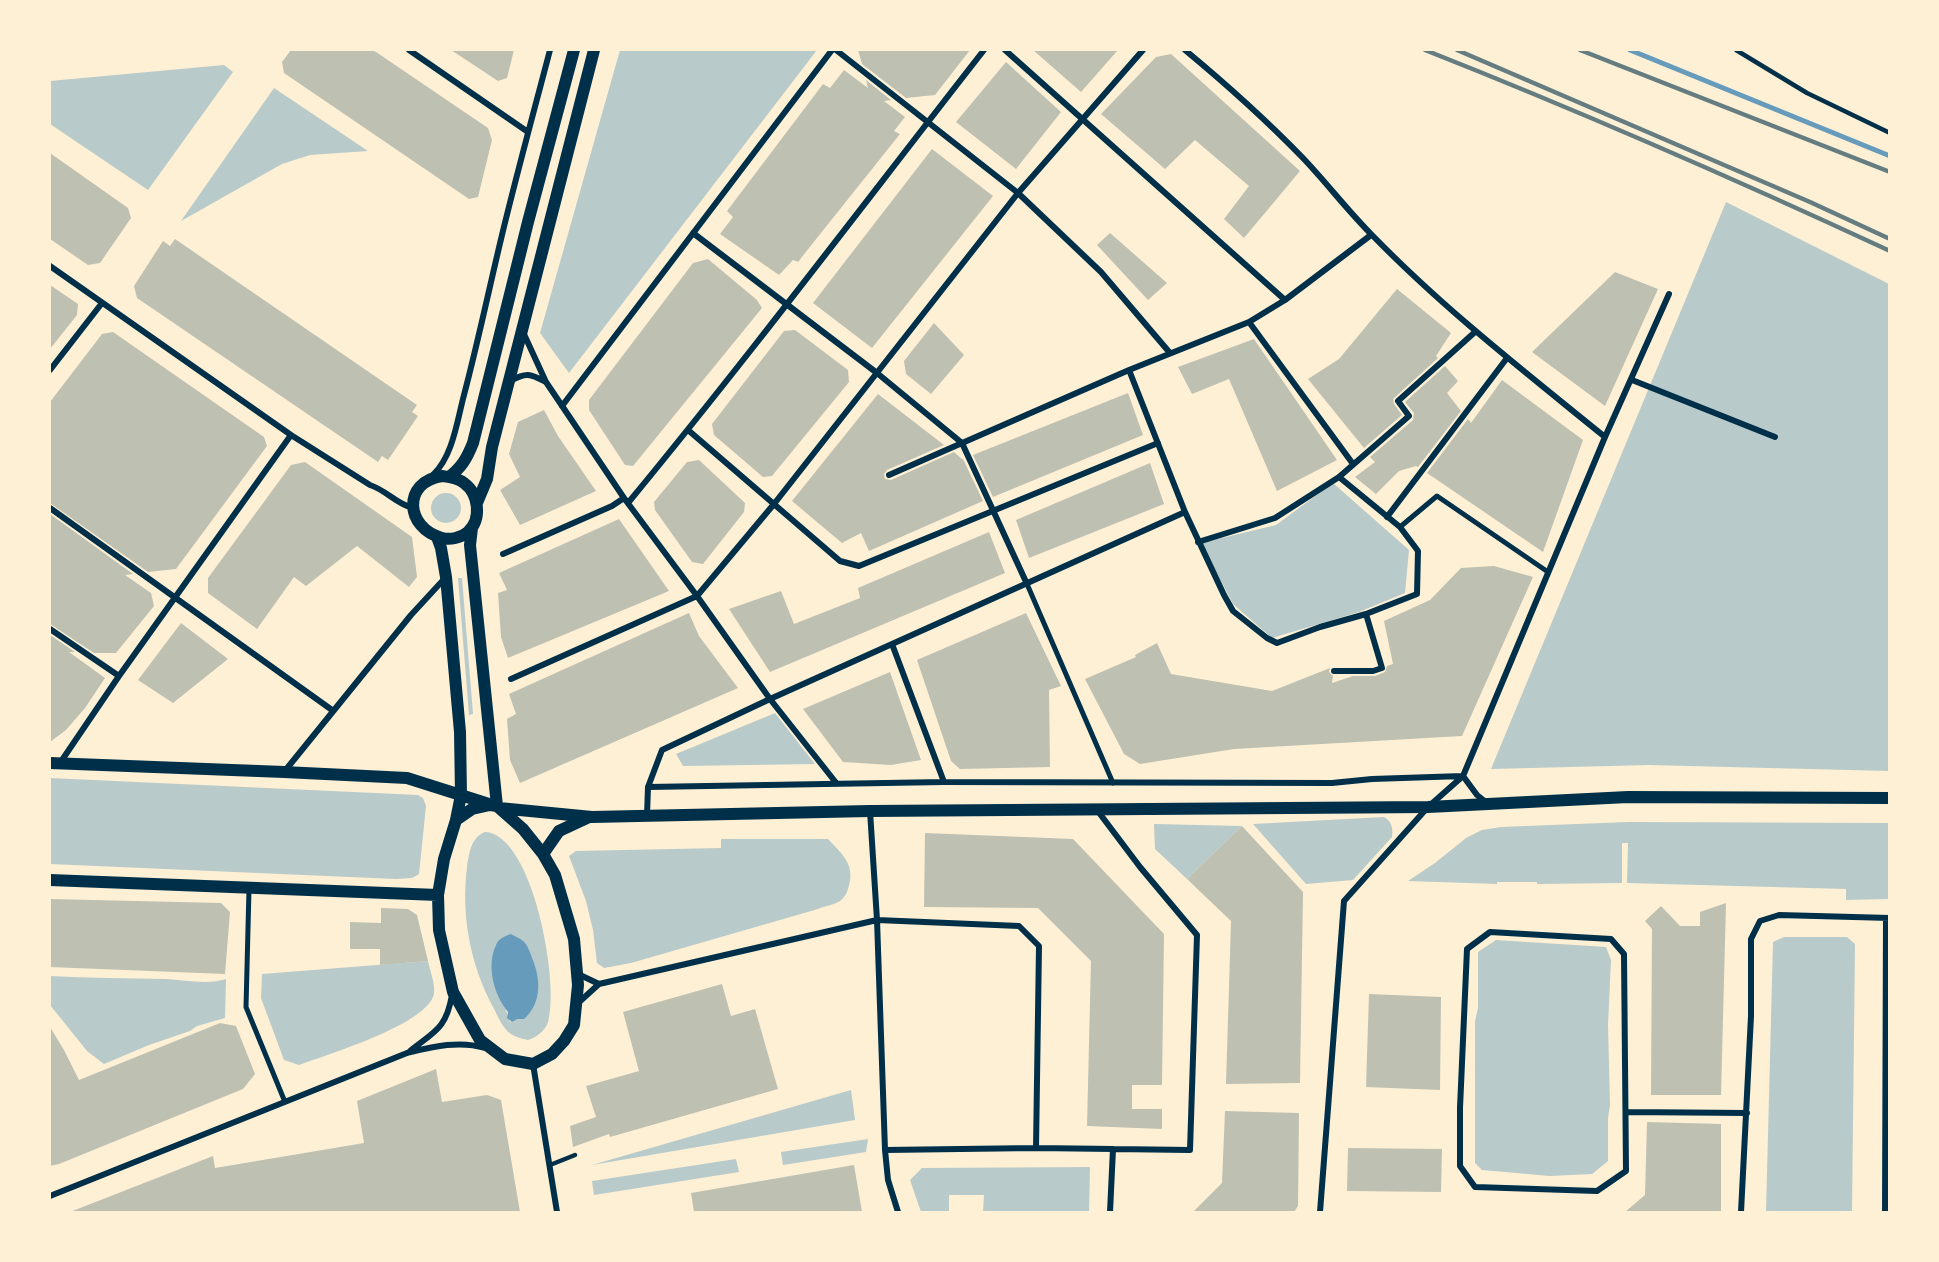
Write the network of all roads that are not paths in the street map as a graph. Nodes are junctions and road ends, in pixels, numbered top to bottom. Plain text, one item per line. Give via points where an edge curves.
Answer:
1 (409, 50) edge
2 (550, 50) edge
3 (574, 50) edge
4 (594, 50) edge
5 (834, 50) edge
6 (984, 50) edge
7 (1005, 50) edge
8 (1143, 50) edge
9 (1185, 50) edge
10 (1736, 50) edge
11 (1082, 118) junction
12 (928, 121) junction
13 (528, 132) junction
14 (1890, 133) edge
15 (1018, 193) junction
16 (693, 233) junction
17 (1371, 234) junction
18 (50, 266) edge
19 (1669, 294) dead end
20 (1285, 300) junction
21 (102, 303) junction
22 (786, 306) junction
23 (1249, 322) junction
24 (522, 329) junction
25 (1475, 332) junction
26 (1170, 353) junction
27 (1507, 358) junction
28 (50, 370) edge
29 (1129, 370) junction
30 (877, 373) junction
31 (1632, 380) junction
32 (509, 381) junction
33 (546, 382) junction
34 (562, 406) junction
35 (688, 430) junction
36 (291, 435) junction
37 (1605, 437) junction
38 (1775, 437) dead end
39 (962, 443) junction
40 (1158, 443) junction
41 (1353, 464) junction
42 (889, 475) dead end
43 (448, 477) junction
44 (1339, 477) junction
45 (429, 479) junction
46 (626, 501) junction
47 (477, 503) junction
48 (774, 504) junction
49 (50, 507) edge
50 (413, 508) junction
51 (994, 510) junction
52 (1185, 512) junction
53 (1387, 517) junction
54 (1400, 527) junction
55 (472, 528) junction
56 (437, 537) junction
57 (1198, 542) junction
58 (503, 554) dead end
59 (1548, 572) junction
60 (446, 577) junction
61 (1027, 584) junction
62 (697, 596) junction
63 (175, 598) junction
64 (1366, 614) junction
65 (50, 629) edge
66 (892, 644) junction
67 (1334, 671) dead end
68 (119, 676) junction
69 (511, 679) dead end
70 (770, 699) junction
71 (332, 710) junction
72 (55, 763) edge
73 (284, 772) junction
74 (1463, 776) junction
75 (944, 782) junction
76 (1113, 783) junction
77 (837, 784) junction
78 (648, 787) junction
79 (460, 795) junction
80 (1890, 798) edge
81 (1488, 804) junction
82 (496, 806) junction
83 (1428, 807) junction
84 (1097, 810) junction
85 (870, 811) junction
86 (647, 816) junction
87 (589, 817) junction
88 (456, 820) junction
89 (543, 854) junction
90 (50, 880) edge
91 (249, 887) junction
92 (438, 894) junction
93 (1888, 918) edge
94 (877, 920) junction
95 (577, 974) junction
96 (599, 984) junction
97 (453, 992) junction
98 (576, 1005) junction
99 (494, 1051) junction
100 (407, 1053) junction
101 (533, 1064) junction
102 (285, 1102) junction
103 (1626, 1112) junction
104 (1747, 1113) junction
105 (1036, 1148) junction
106 (1113, 1149) junction
107 (885, 1150) junction
108 (575, 1155) dead end
109 (550, 1165) junction
110 (50, 1196) edge
111 (557, 1212) edge
112 (898, 1212) edge
113 (1110, 1212) edge
114 (1320, 1212) edge
115 (1741, 1212) edge
116 (1885, 1212) edge

1 - 13 street
2 - 13 street
3 - 43 main road via 473,443 467,460
4 - 24 main road
5 - 12 street
5 - 16 street
6 - 12 street
7 - 11 street
8 - 11 street
9 - 17 street via 1238,94 1303,158
10 - 14 lane via 1807,93
11 - 15 street
11 - 20 street
12 - 15 street
12 - 22 street
13 - 45 street via 453,439 439,469
15 - 26 street via 1101,272
15 - 30 street
16 - 22 street
16 - 34 street
17 - 20 street
17 - 25 street
18 - 21 street
19 - 31 street
20 - 23 street
21 - 28 street
21 - 36 street
22 - 30 street
22 - 35 street
23 - 26 street
23 - 41 street
24 - 32 main road
24 - 33 street
25 - 27 street
25 - 41 street via 1398,401 1409,416
26 - 29 street
27 - 37 street
27 - 53 street
29 - 39 street
29 - 40 street
30 - 39 street
30 - 48 street
31 - 37 street
31 - 38 street
32 - 33 street via 523,374
32 - 47 main road via 487,479
33 - 34 street
34 - 46 street
35 - 46 street
35 - 48 street
36 - 50 street via 402,505
36 - 63 street
37 - 59 street
39 - 42 street
39 - 51 street
40 - 51 street
40 - 52 street
41 - 44 street
43 - 45 main road
43 - 47 main road via 464,483
44 - 53 street
44 - 57 street via 1275,518
45 - 50 main road via 419,488
46 - 58 street
46 - 62 street
47 - 55 main road
48 - 51 street via 840,561 859,566
48 - 62 street
49 - 63 street
50 - 56 main road via 419,526
51 - 61 street
52 - 57 street
52 - 61 street
53 - 54 street
54 - 59 street via 1437,496
54 - 64 street via 1418,550 1417,594
55 - 56 main road via 447,540
55 - 82 main road via 470,545
56 - 60 main road
57 - 64 street via 1233,611 1277,643
59 - 74 street
60 - 71 street
60 - 79 main road via 460,732
61 - 66 street
61 - 76 street
62 - 69 street
62 - 70 street
63 - 68 street
63 - 71 street
64 - 67 street via 1382,668
65 - 68 street
66 - 70 street
66 - 75 street
68 - 72 street
70 - 77 street
70 - 78 street via 662,750
71 - 73 street
72 - 73 main road
73 - 79 main road via 407,778
74 - 76 street via 1332,783
74 - 81 street
74 - 83 street
75 - 76 street
75 - 77 street
77 - 78 street
78 - 86 street
79 - 82 main road
79 - 88 main road
80 - 81 main road via 1628,797
81 - 83 main road
82 - 87 main road
82 - 88 main road via 472,808
82 - 89 main road via 523,829
83 - 84 main road
83 - 114 street via 1344,901
84 - 85 main road
84 - 106 street via 1197,935 1190,1150
85 - 86 main road
85 - 94 street
86 - 87 main road
87 - 89 main road via 559,831
88 - 92 main road
89 - 95 main road via 555,875 574,939
90 - 91 main road
91 - 92 main road
91 - 102 street via 246,1007
92 - 97 main road via 439,930
93 - 104 street via 1779,915 1760,921 1751,939
93 - 116 street
94 - 96 street
94 - 105 street via 1019,926 1039,946
94 - 107 street
95 - 96 street
95 - 98 main road
96 - 98 street
97 - 99 main road via 480,1040
97 - 100 street via 444,1022
98 - 101 main road via 574,1025 564,1041
99 - 100 street via 456,1044
99 - 101 main road via 505,1059
100 - 102 street
101 - 109 street
102 - 110 street
103 - 103 street via 1624,954 1611,939 1490,932 1467,949 1460,1166 1475,1187 1597,1191 1626,1171
103 - 104 street
104 - 115 street
105 - 106 street
105 - 107 street
106 - 113 street
107 - 112 street via 888,1180
108 - 109 lane
109 - 111 street

